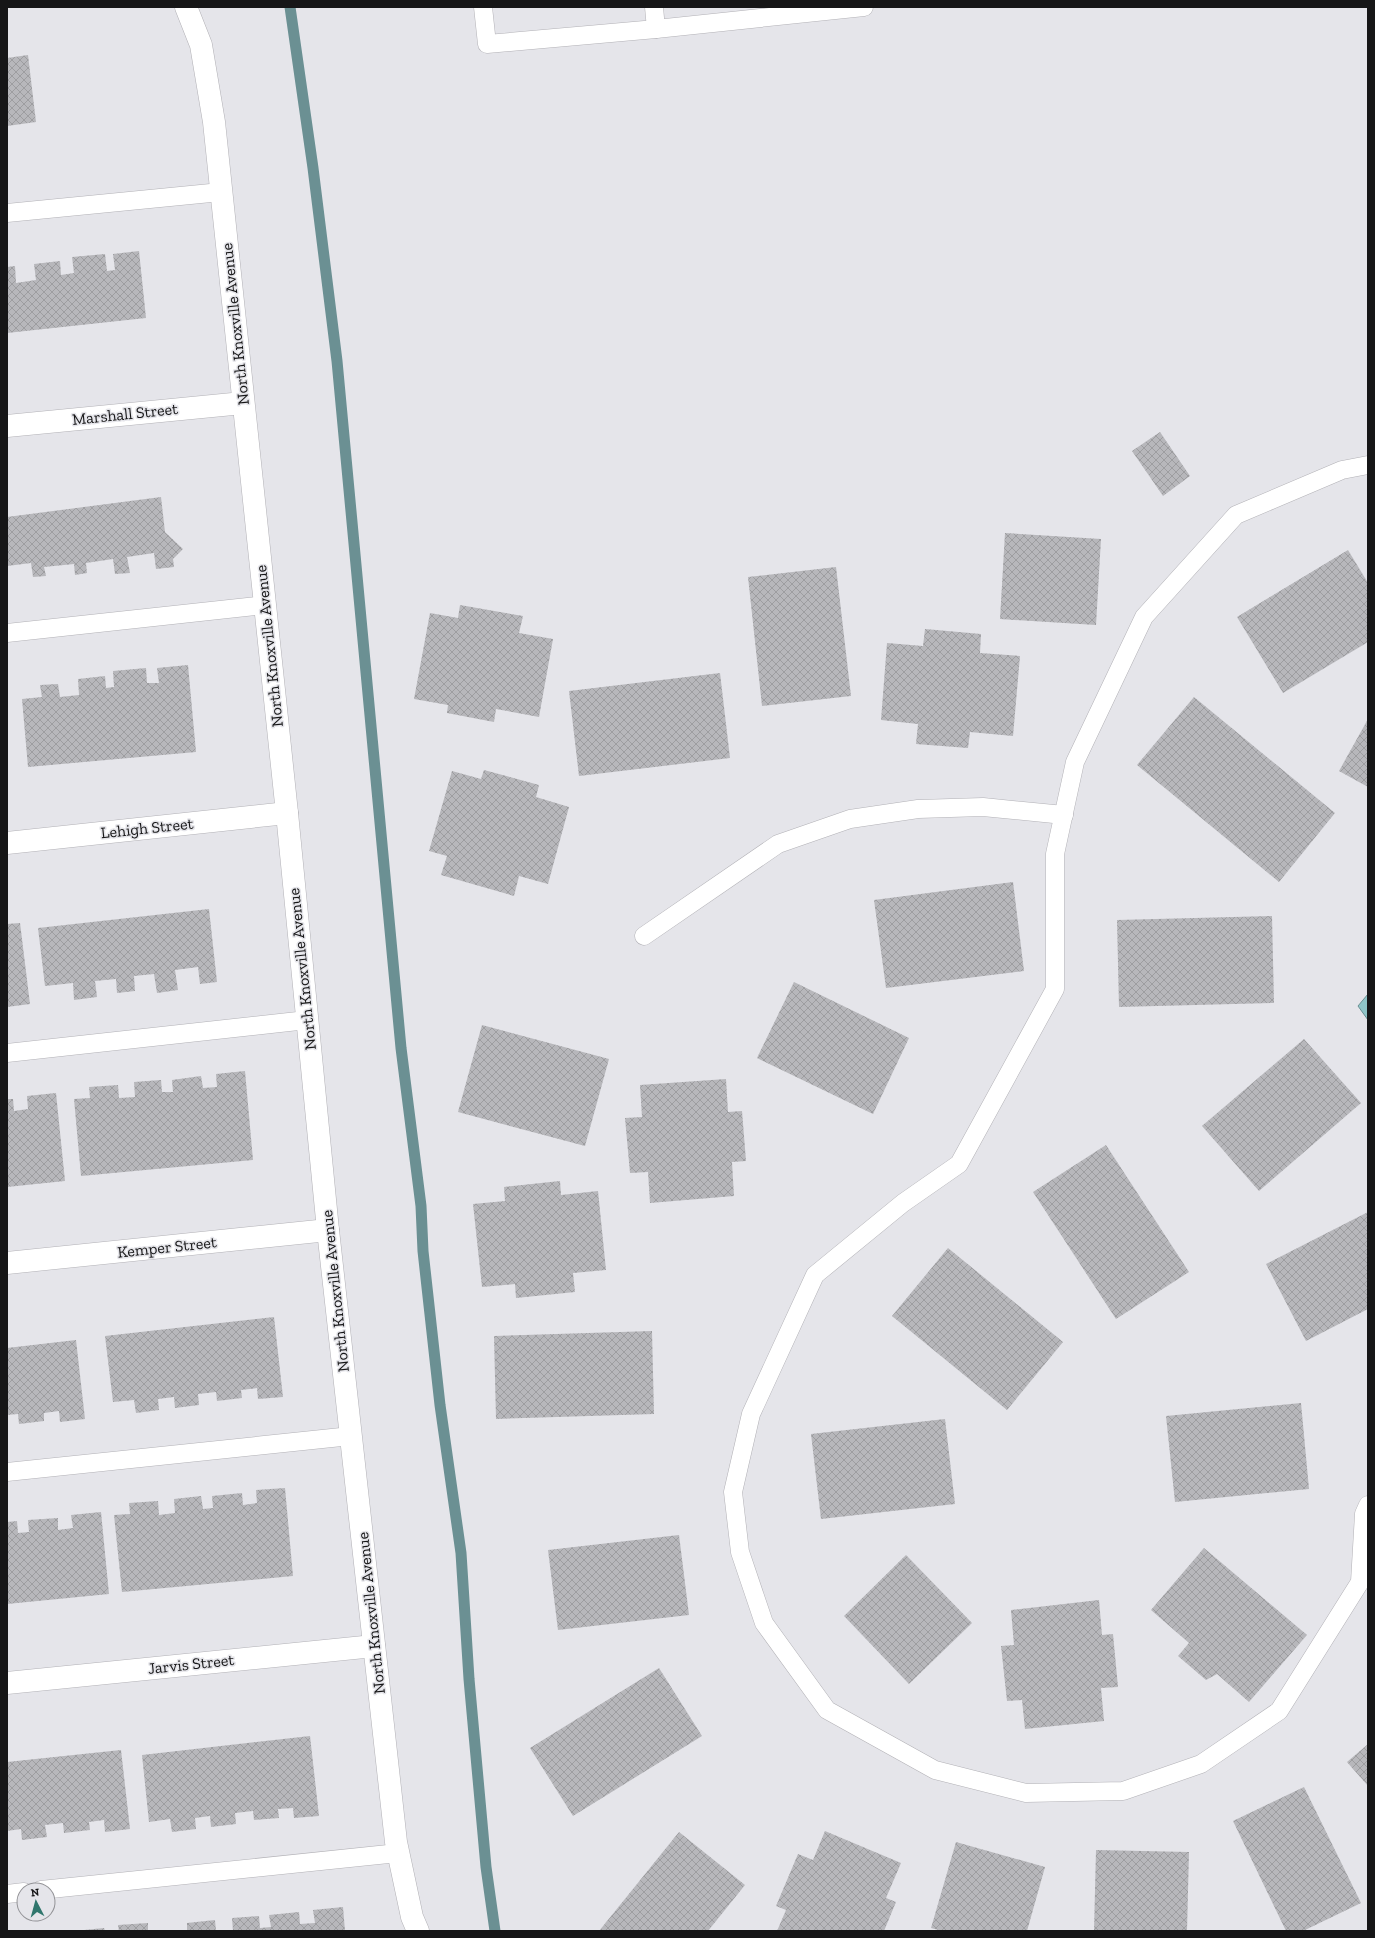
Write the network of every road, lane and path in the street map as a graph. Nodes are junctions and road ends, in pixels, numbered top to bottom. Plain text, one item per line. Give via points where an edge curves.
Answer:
1 (186, 7) edge
2 (482, 7) edge
3 (654, 7) edge
4 (864, 7) edge
5 (656, 29) junction
6 (221, 192) junction
7 (7, 213) edge
8 (243, 403) junction
9 (7, 426) edge
10 (1368, 465) edge
11 (264, 605) junction
12 (7, 633) edge
13 (287, 813) junction
14 (1064, 815) junction
15 (7, 843) edge
16 (644, 936) dead end
17 (307, 1020) junction
18 (7, 1054) edge
19 (328, 1230) junction
20 (7, 1263) edge
21 (351, 1436) junction
22 (7, 1472) edge
23 (1368, 1505) edge
24 (1360, 1596) edge
25 (374, 1646) junction
26 (7, 1683) edge
27 (398, 1853) junction
28 (56, 1888) edge
29 (418, 1931) edge

1 - 6 street, North Knoxville Avenue via 201,45 214,122
2 - 5 lane via 487,44
3 - 5 lane
4 - 5 lane
6 - 7 lane
6 - 8 street, North Knoxville Avenue
8 - 9 street, Marshall Street
8 - 11 street, North Knoxville Avenue
10 - 14 lane via 1342,470 1236,514 1144,617 1075,762
11 - 12 lane
11 - 13 street, North Knoxville Avenue
13 - 15 street, Lehigh Street
13 - 17 street, North Knoxville Avenue
14 - 16 lane via 984,807 918,809 850,819 778,844
14 - 24 lane via 1055,854 1055,989 959,1164 903,1203 815,1275 752,1414 733,1492 740,1552 764,1623 827,1710 935,1770 1026,1793 1123,1791 1201,1764 1279,1711
17 - 18 lane
17 - 19 street, North Knoxville Avenue
19 - 20 street, Kemper Street
19 - 21 street, North Knoxville Avenue
21 - 22 lane
21 - 25 street, North Knoxville Avenue
23 - 24 lane via 1364,1514
25 - 26 street, Jarvis Street
25 - 27 street, North Knoxville Avenue
27 - 28 lane
27 - 29 street, North Knoxville Avenue via 412,1917

